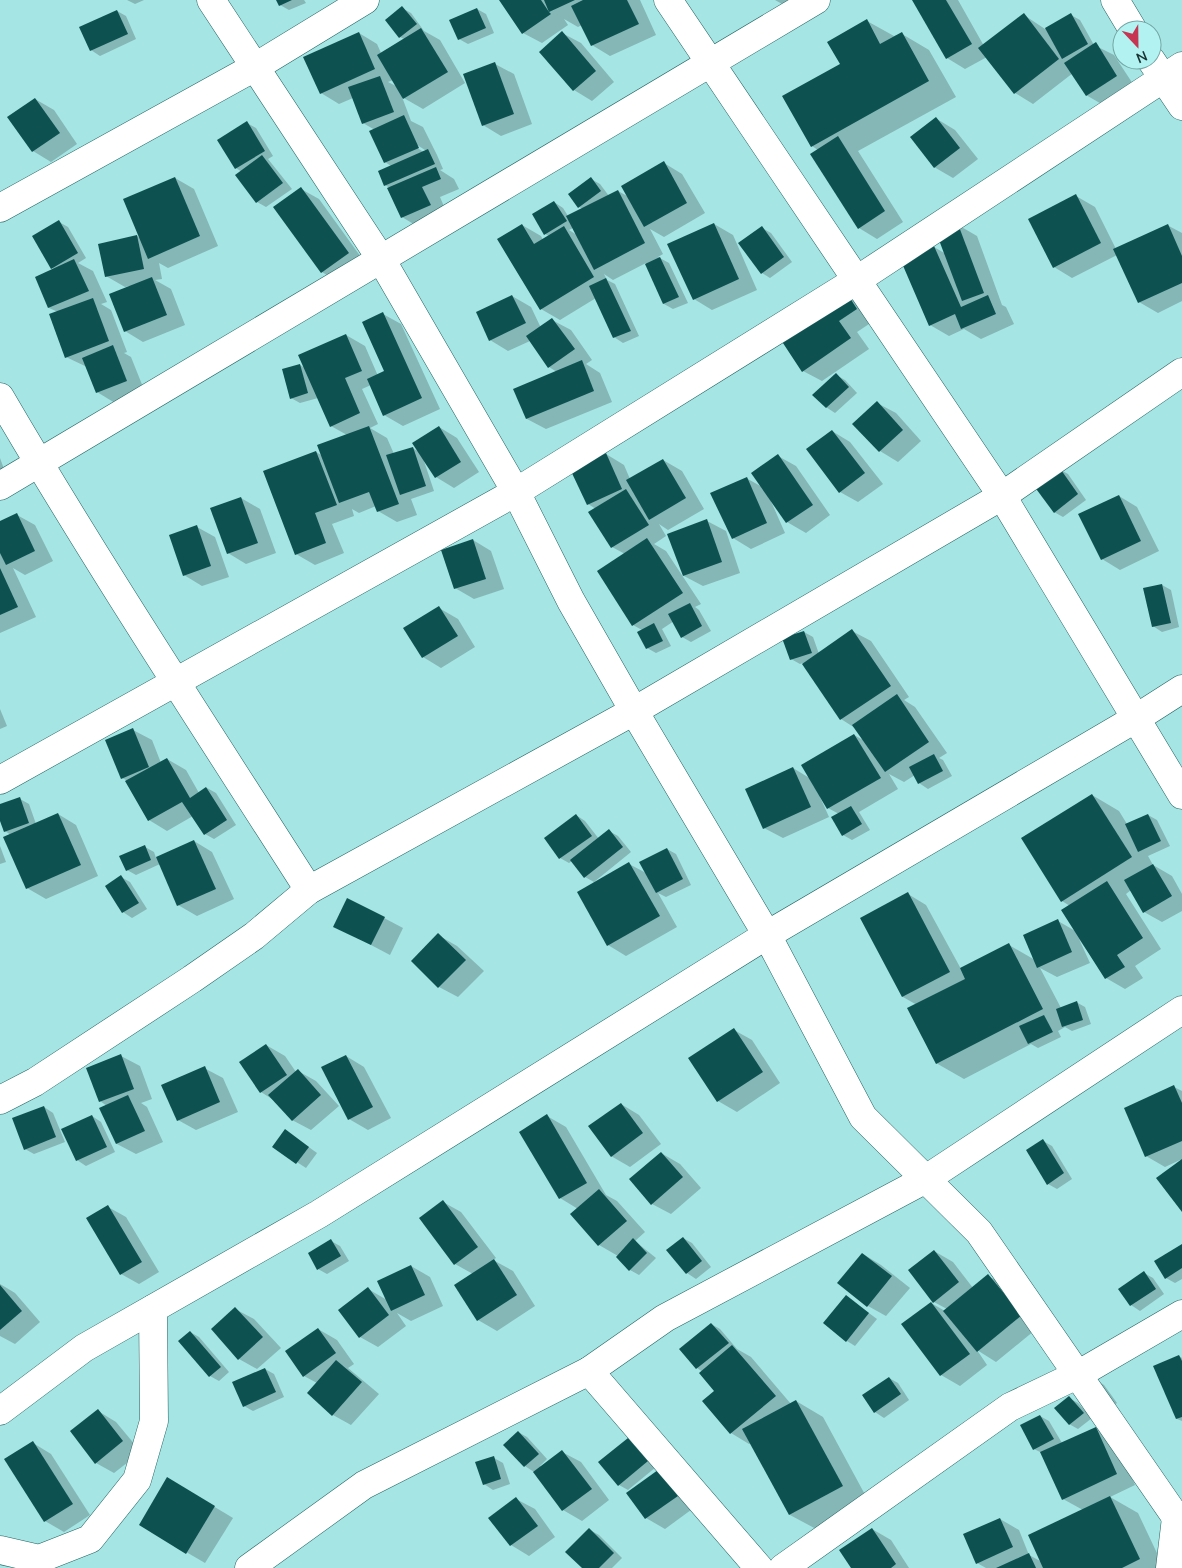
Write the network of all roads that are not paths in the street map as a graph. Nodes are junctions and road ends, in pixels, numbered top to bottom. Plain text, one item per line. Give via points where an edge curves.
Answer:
1 (211, 0) edge
2 (365, 0) edge
3 (668, 0) edge
4 (816, 0) edge
5 (1115, 0) edge
6 (1127, 20) edge
7 (712, 62) junction
8 (255, 67) junction
9 (1165, 68) edge
10 (1182, 106) edge
11 (0, 208) edge
12 (381, 259) junction
13 (857, 280) junction
14 (1182, 372) edge
15 (0, 398) edge
16 (38, 463) junction
17 (0, 486) edge
18 (516, 492) junction
19 (1002, 496) junction
20 (175, 682) junction
21 (1182, 689) edge
22 (634, 711) junction
23 (1135, 719) junction
24 (0, 780) edge
25 (1182, 795) edge
26 (309, 890) junction
27 (767, 935) junction
28 (1182, 1010) edge
29 (0, 1100) edge
30 (926, 1179) junction
31 (153, 1309) junction
32 (1182, 1314) edge
33 (588, 1371) junction
34 (1079, 1374) junction
35 (0, 1411) edge
36 (1179, 1522) edge
37 (0, 1550) edge
38 (263, 1565) edge
39 (759, 1568) edge
40 (783, 1568) edge
41 (1170, 1568) edge

1 - 8 street
2 - 8 street
3 - 7 street
4 - 7 street
5 - 6 street
7 - 12 street
7 - 13 street
8 - 11 street
8 - 12 street
9 - 10 street
9 - 13 street
12 - 16 street
12 - 18 street
13 - 18 street
13 - 19 street
14 - 19 street
15 - 16 street
16 - 17 street
16 - 20 street
18 - 20 street
18 - 22 street via 571,602
19 - 22 street
19 - 23 street
20 - 24 street
20 - 26 street
21 - 23 street
22 - 26 street
22 - 27 street
23 - 25 street
23 - 27 street
26 - 29 street via 254,936 215,963 35,1082
27 - 30 street via 863,1117
27 - 31 street via 319,1214
28 - 30 street
30 - 33 street via 665,1318
30 - 34 street via 978,1232
31 - 35 street via 84,1348
31 - 37 street via 154,1421 137,1480 90,1539 38,1559
32 - 34 street
33 - 38 street via 364,1485
33 - 39 street
34 - 36 street
34 - 40 street via 1010,1407
36 - 41 street

